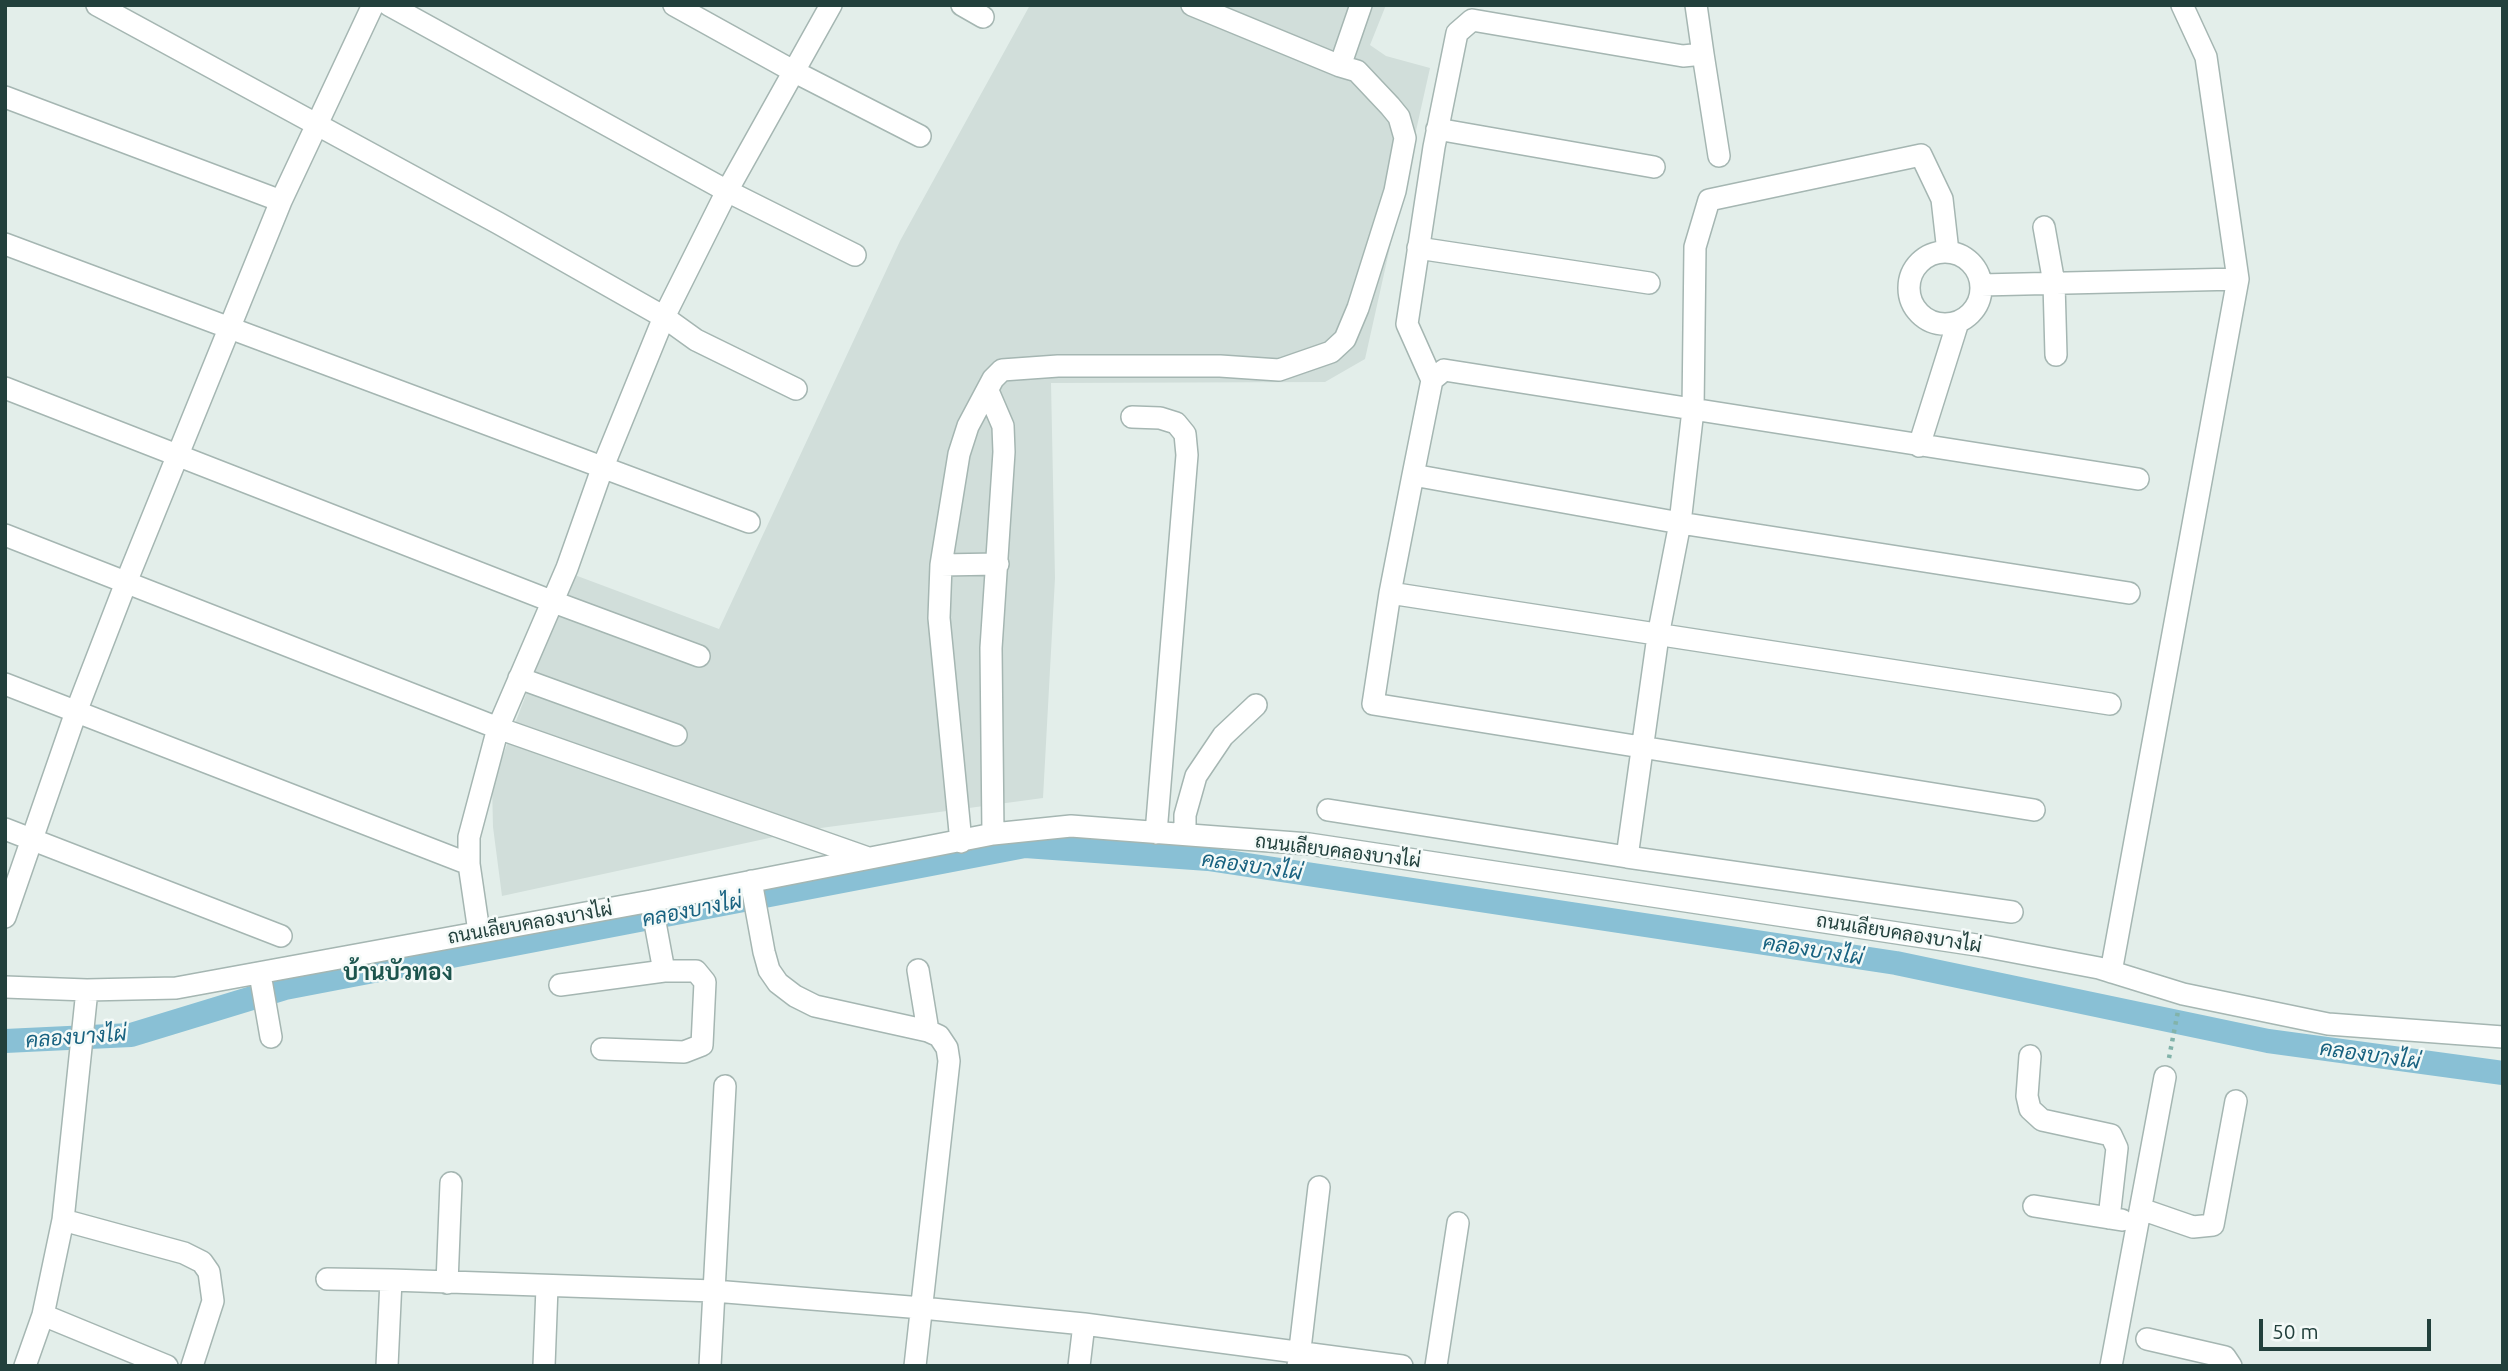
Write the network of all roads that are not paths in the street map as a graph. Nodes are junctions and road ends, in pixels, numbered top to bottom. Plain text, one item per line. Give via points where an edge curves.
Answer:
1 (97, 5) edge
2 (373, 5) edge
3 (389, 5) edge
4 (674, 5) edge
5 (831, 5) edge
6 (962, 5) edge
7 (1361, 5) edge
8 (1696, 5) edge
9 (2182, 5) edge
10 (1196, 6) edge
11 (983, 17) dead end
12 (1703, 54) junction
13 (1340, 66) junction
14 (793, 71) junction
15 (5, 97) edge
16 (315, 124) junction
17 (1437, 129) junction
18 (920, 136) dead end
19 (1719, 156) dead end
20 (1654, 167) dead end
21 (727, 191) junction
22 (281, 201) junction
23 (2044, 227) dead end
24 (5, 244) edge
25 (1418, 248) junction
26 (1948, 252) junction
27 (855, 255) dead end
28 (2238, 279) junction
29 (1649, 282) dead end
30 (2054, 283) junction
31 (1981, 285) junction
32 (664, 317) junction
33 (1958, 322) junction
34 (230, 328) junction
35 (2056, 355) dead end
36 (1432, 380) junction
37 (5, 388) edge
38 (796, 389) dead end
39 (988, 391) junction
40 (1693, 410) junction
41 (1132, 416) dead end
42 (1919, 446) junction
43 (179, 454) junction
44 (602, 469) junction
45 (1413, 475) junction
46 (2138, 480) dead end
47 (749, 522) dead end
48 (1680, 523) junction
49 (5, 535) edge
50 (998, 564) junction
51 (941, 565) junction
52 (127, 580) junction
53 (1391, 593) junction
54 (2129, 593) dead end
55 (551, 601) junction
56 (1658, 636) junction
57 (699, 656) dead end
58 (519, 678) junction
59 (5, 684) edge
60 (2110, 704) dead end
61 (1256, 705) dead end
62 (76, 712) junction
63 (498, 728) junction
64 (676, 735) dead end
65 (1642, 745) junction
66 (1328, 810) dead end
67 (2034, 810) dead end
68 (5, 829) edge
69 (1156, 833) junction
70 (993, 834) junction
71 (1185, 834) junction
72 (34, 840) junction
73 (961, 842) junction
74 (1626, 857) junction
75 (871, 859) junction
76 (469, 864) junction
77 (752, 887) junction
78 (652, 906) junction
79 (2012, 912) dead end
80 (5, 917) edge
81 (479, 932) junction
82 (281, 936) dead end
83 (663, 966) junction
84 (919, 970) dead end
85 (2111, 972) junction
86 (260, 980) junction
87 (560, 985) dead end
88 (5, 987) edge
89 (87, 990) junction
90 (928, 1031) junction
91 (271, 1037) dead end
92 (2503, 1037) edge
93 (602, 1049) dead end
94 (2030, 1056) dead end
95 (2165, 1077) dead end
96 (725, 1086) dead end
97 (2236, 1101) dead end
98 (451, 1183) dead end
99 (1319, 1187) dead end
100 (2034, 1206) dead end
101 (2139, 1216) junction
102 (2109, 1218) junction
103 (63, 1220) junction
104 (1458, 1223) dead end
105 (327, 1279) dead end
106 (390, 1280) junction
107 (447, 1283) junction
108 (547, 1287) junction
109 (714, 1291) junction
110 (922, 1308) junction
111 (43, 1315) junction
112 (1084, 1324) junction
113 (2147, 1339) dead end
114 (1300, 1358) edge
115 (25, 1366) edge
116 (167, 1366) edge
117 (192, 1366) edge
118 (387, 1366) edge
119 (544, 1366) edge
120 (710, 1366) edge
121 (915, 1366) edge
122 (1079, 1366) edge
123 (1402, 1366) edge
124 (1436, 1366) edge
125 (2111, 1366) edge
126 (2231, 1366) edge

1 - 16 street
2 - 16 street
3 - 21 street
4 - 14 street
5 - 14 street
6 - 11 street
7 - 13 street
8 - 12 street
9 - 28 street via 2206,57
10 - 13 street
12 - 17 street via 1683,56 1472,20 1457,33
12 - 19 street
13 - 39 street via 1357,72 1390,106 1405,138 1395,191 1358,308 1345,339 1331,352 1279,370 1220,366 1013,368 1002,370
14 - 18 street
14 - 21 street
15 - 22 street
16 - 22 street
16 - 32 street
17 - 20 street
17 - 25 street
21 - 27 street
21 - 32 street
22 - 34 street
23 - 30 street
24 - 34 street
25 - 29 street
25 - 36 street via 1407,324
26 - 31 street via 1971,262
26 - 33 street via 1925,258 1916,267 1909,289 1916,310 1925,318
26 - 40 street via 1942,199 1921,155 1709,200 1695,247
28 - 30 street
28 - 85 street
30 - 31 street
30 - 35 street
31 - 33 street via 1975,308
32 - 38 street via 706,346
32 - 44 street
33 - 42 street
34 - 43 street
34 - 44 street
36 - 40 street via 1444,370
36 - 45 street
37 - 43 street
39 - 50 street via 1003,426
39 - 51 street via 968,426 959,454
40 - 42 street
40 - 48 street
41 - 69 street via 1176,422 1185,434 1187,455
42 - 46 street
43 - 52 street
43 - 55 street
44 - 47 street
44 - 55 street
45 - 48 street
45 - 53 street
48 - 54 street
48 - 56 street
49 - 52 street
50 - 51 street
50 - 70 street via 991,648
51 - 73 street via 939,618
52 - 62 street
52 - 63 street
53 - 56 street
53 - 65 street via 1373,704
55 - 57 street
55 - 58 street
56 - 60 street
56 - 65 street
58 - 63 street
58 - 64 street
59 - 62 street
61 - 71 street via 1223,736 1196,776 1185,815
62 - 72 street
62 - 76 street
63 - 75 street
63 - 76 street via 469,837
65 - 67 street
65 - 74 street
66 - 74 street
68 - 72 street
69 - 70 street, ถนนเลียบคลองบางไผ่ via 1072,826
69 - 71 street, ถนนเลียบคลองบางไผ่
70 - 73 street, ถนนเลียบคลองบางไผ่
71 - 85 street, ถนนเลียบคลองบางไผ่ via 1322,846 1983,946
72 - 80 street
72 - 82 street
73 - 75 street, ถนนเลียบคลองบางไผ่
74 - 79 street
75 - 77 street, ถนนเลียบคลองบางไผ่
76 - 81 street
77 - 78 street, ถนนเลียบคลองบางไผ่
77 - 90 street via 769,970 795,996 815,1006
78 - 81 street, ถนนเลียบคลองบางไผ่
78 - 83 street
81 - 86 street, ถนนเลียบคลองบางไผ่
83 - 87 street
83 - 93 street via 701,974 706,994 702,1045 684,1052
84 - 90 street
85 - 92 street, ถนนเลียบคลองบางไผ่ via 2183,994 2328,1024
86 - 89 street, ถนนเลียบคลองบางไผ่
86 - 91 street
88 - 89 street, ถนนเลียบคลองบางไผ่
89 - 103 street
90 - 110 street via 944,1042 949,1061
94 - 102 street via 2030,1110 2042,1120 2111,1135 2118,1149
95 - 101 street
96 - 109 street
97 - 101 street via 2213,1225 2193,1227
98 - 107 street
99 - 114 street
100 - 102 street
101 - 102 street
101 - 125 street
103 - 111 street
103 - 117 street via 184,1253 201,1262 209,1272 213,1301
104 - 124 street
105 - 106 street
106 - 107 street
106 - 118 street
107 - 108 street
108 - 109 street
108 - 119 street
109 - 110 street
109 - 120 street
110 - 112 street
110 - 121 street
111 - 115 street
111 - 116 street
112 - 114 street
112 - 122 street
113 - 126 street via 2225,1357
114 - 123 street

